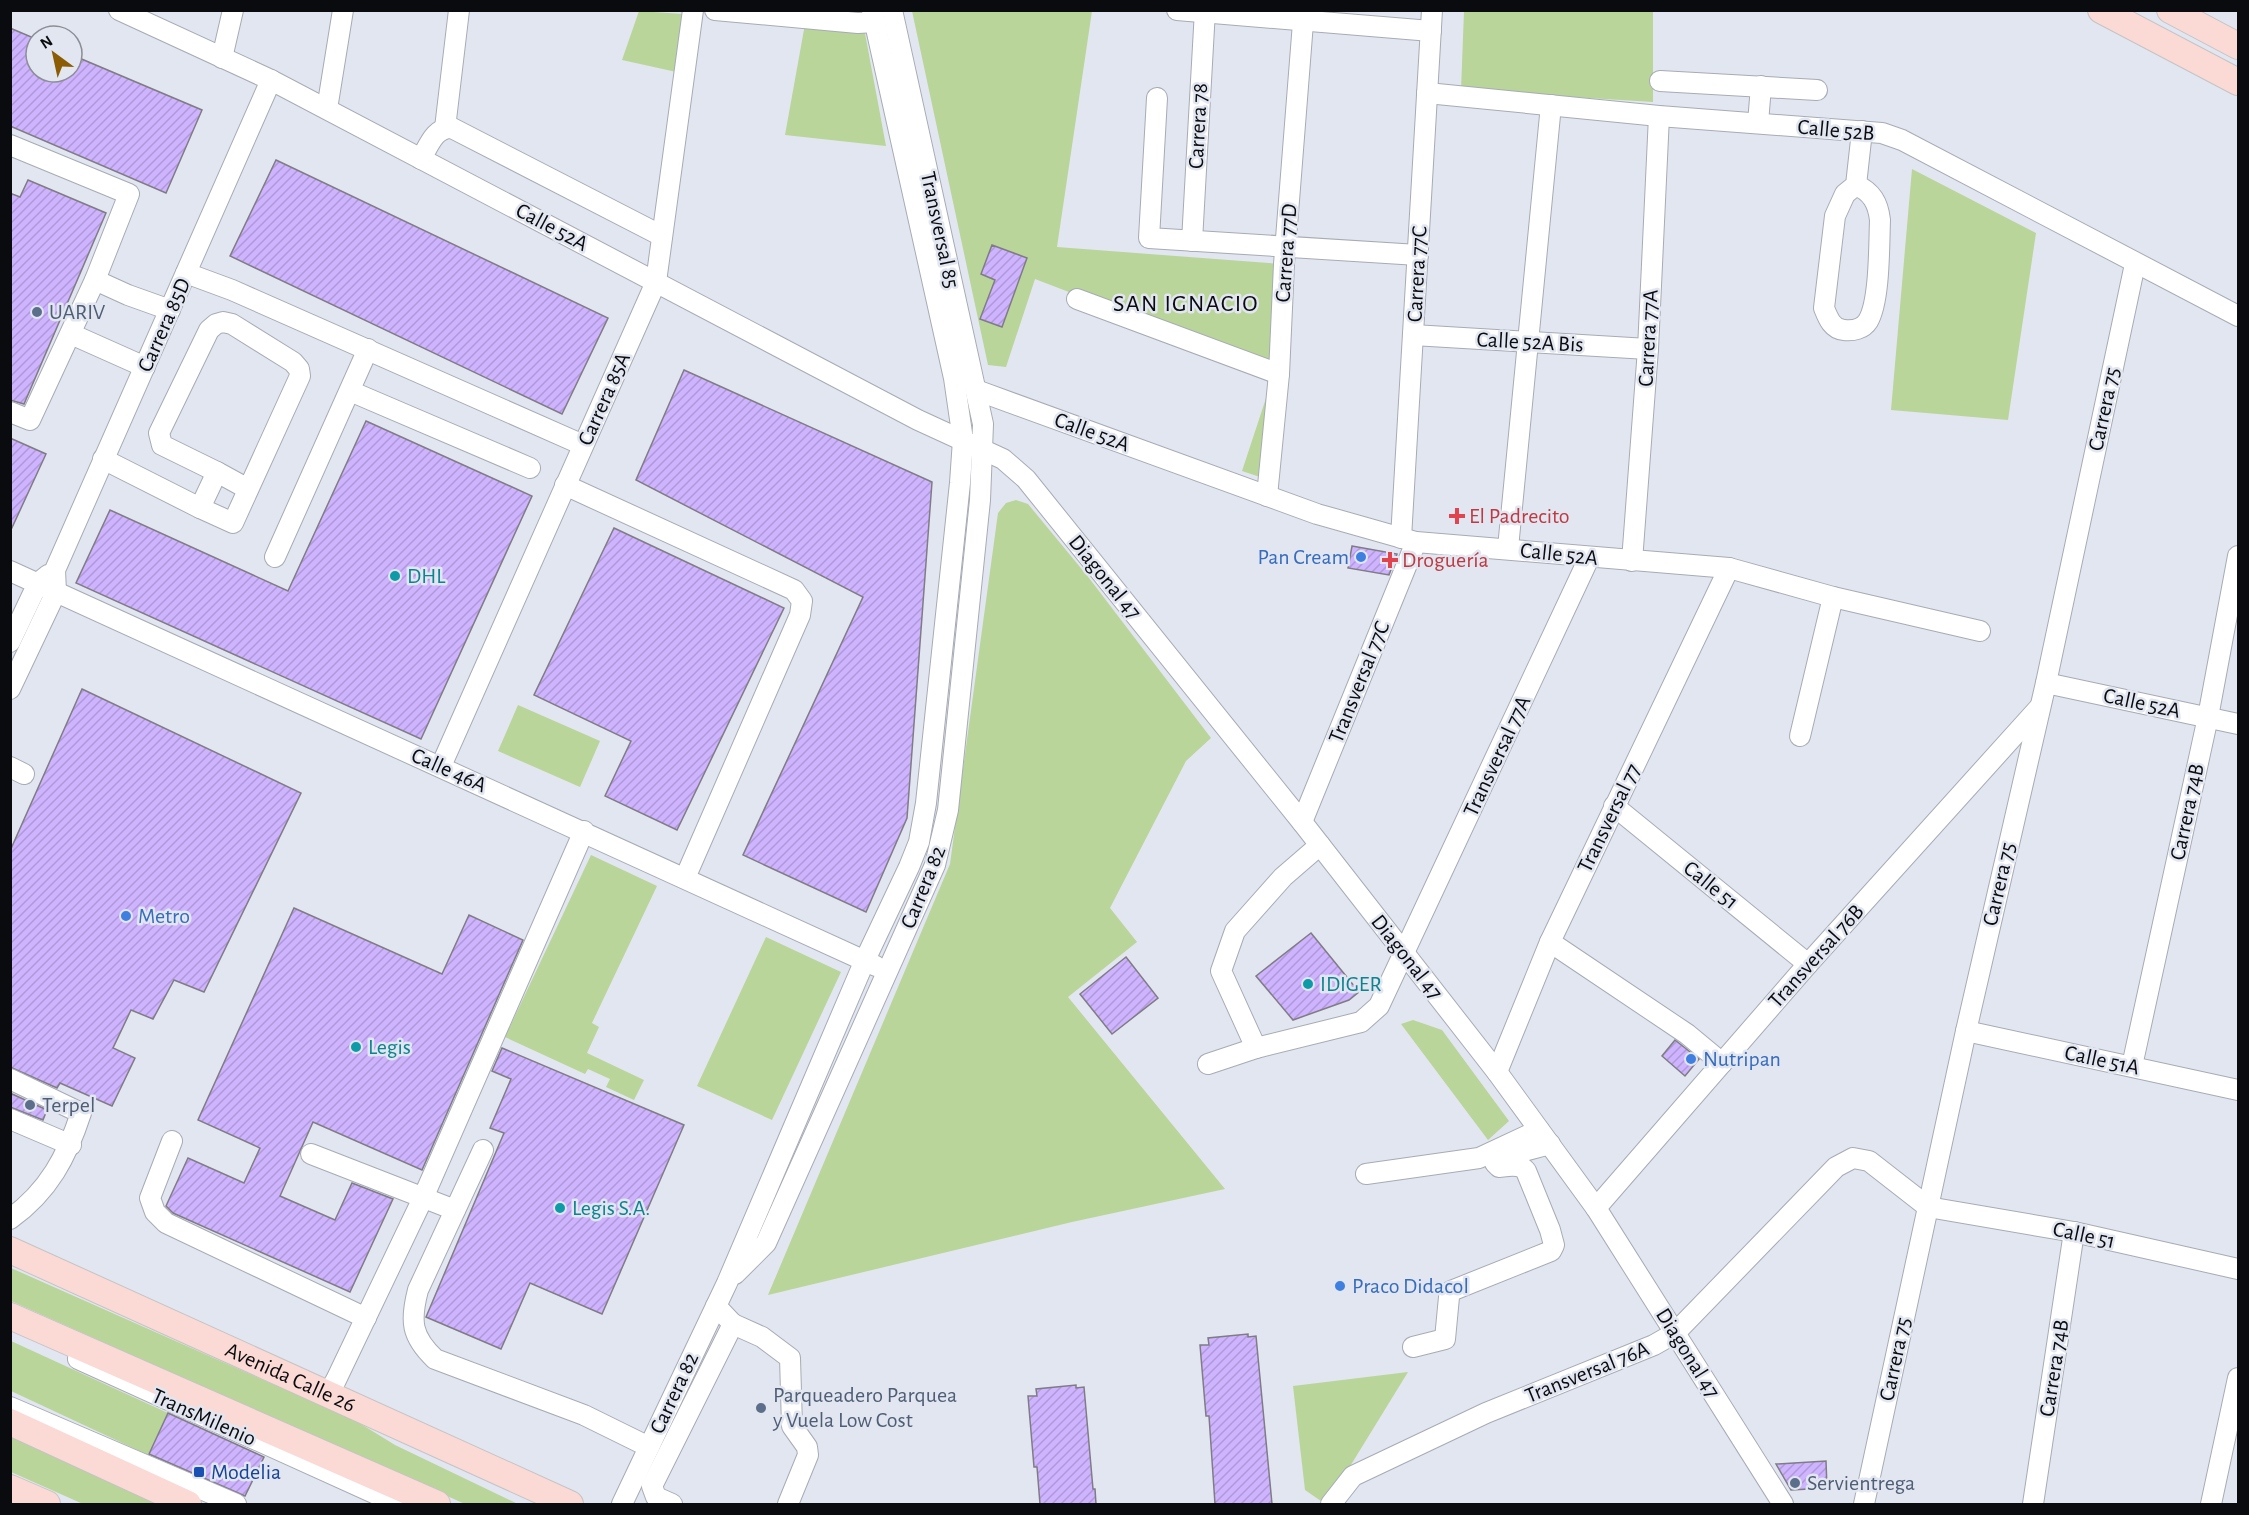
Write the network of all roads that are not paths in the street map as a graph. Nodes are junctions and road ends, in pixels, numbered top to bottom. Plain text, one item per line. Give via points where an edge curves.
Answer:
1 (119, 10) edge
2 (343, 10) edge
3 (459, 10) edge
4 (693, 10) edge
5 (715, 10) edge
6 (892, 10) edge
7 (1177, 10) edge
8 (1432, 10) edge
9 (2101, 10) edge
10 (2170, 10) edge
11 (229, 12) edge
12 (1205, 12) edge
13 (874, 16) edge
14 (1304, 16) edge
15 (1431, 31) junction
16 (2238, 46) edge
17 (222, 58) junction
18 (271, 80) junction
19 (1660, 81) dead end
20 (2238, 82) edge
21 (1761, 86) junction
22 (1817, 90) dead end
23 (1427, 93) junction
24 (1157, 98) dead end
25 (1551, 105) junction
26 (327, 109) junction
27 (1659, 116) junction
28 (1758, 123) junction
29 (445, 128) junction
30 (1862, 131) junction
31 (10, 145) edge
32 (421, 159) junction
33 (1856, 184) junction
34 (662, 236) junction
35 (1192, 241) junction
36 (1286, 247) junction
37 (1418, 255) junction
38 (2135, 264) junction
39 (186, 273) junction
40 (95, 280) junction
41 (656, 282) junction
42 (1077, 300) dead end
43 (170, 310) junction
44 (2238, 316) edge
45 (71, 334) junction
46 (1413, 335) junction
47 (1528, 342) junction
48 (368, 349) junction
49 (1648, 349) junction
50 (146, 367) junction
51 (1279, 374) junction
52 (976, 390) junction
53 (350, 391) junction
54 (10, 412) edge
55 (963, 440) junction
56 (583, 445) junction
57 (983, 449) junction
58 (103, 459) junction
59 (530, 468) dead end
60 (217, 472) junction
61 (566, 485) junction
62 (248, 489) junction
63 (1267, 496) junction
64 (200, 508) junction
65 (1408, 540) junction
66 (1508, 548) junction
67 (2238, 556) edge
68 (275, 557) dead end
69 (1589, 558) junction
70 (1632, 561) junction
71 (1729, 568) junction
72 (56, 570) junction
73 (10, 571) edge
74 (38, 583) junction
75 (56, 591) junction
76 (1833, 597) junction
77 (1980, 632) dead end
78 (10, 642) edge
79 (2046, 683) junction
80 (10, 689) edge
81 (2040, 707) junction
82 (2208, 717) junction
83 (2238, 724) edge
84 (1800, 736) dead end
85 (441, 766) junction
86 (1614, 806) junction
87 (1302, 822) junction
88 (584, 831) junction
89 (1320, 845) junction
90 (685, 878) junction
91 (1550, 942) junction
92 (1405, 954) junction
93 (865, 960) junction
94 (1808, 964) junction
95 (887, 971) junction
96 (1966, 1030) junction
97 (1256, 1048) junction
98 (1722, 1063) junction
99 (1208, 1064) dead end
100 (2132, 1066) junction
101 (1497, 1072) junction
102 (10, 1079) edge
103 (2238, 1090) edge
104 (10, 1119) edge
105 (1544, 1137) junction
106 (172, 1141) dead end
107 (71, 1145) junction
108 (483, 1150) dead end
109 (311, 1154) dead end
110 (1366, 1174) dead end
111 (423, 1198) junction
112 (1928, 1207) junction
113 (1596, 1208) junction
114 (455, 1210) junction
115 (10, 1219) edge
116 (2074, 1232) junction
117 (10, 1250) edge
118 (2238, 1269) edge
119 (727, 1283) junction
120 (716, 1306) junction
121 (10, 1316) edge
122 (366, 1318) junction
123 (733, 1324) junction
124 (10, 1329) edge
125 (1675, 1333) junction
126 (1413, 1347) dead end
127 (2238, 1378) edge
128 (328, 1394) junction
129 (10, 1407) edge
130 (10, 1422) edge
131 (649, 1447) junction
132 (11, 1490) edge
133 (46, 1504) edge
134 (188, 1504) edge
135 (236, 1504) edge
136 (398, 1504) edge
137 (437, 1504) edge
138 (570, 1504) edge
139 (622, 1504) edge
140 (672, 1504) edge
141 (788, 1504) edge
142 (1331, 1504) edge
143 (1783, 1504) edge
144 (1864, 1504) edge
145 (2033, 1504) edge
146 (2211, 1504) edge

1 - 17 street, Calle 52A
2 - 26 street
3 - 29 street
4 - 34 street, Carrera 85A
5 - 13 street via 858,23
6 - 52 street, Transversal 85
7 - 12 street
8 - 15 street, Carrera 77C
9 - 20 main road
10 - 16 main road
11 - 17 street
12 - 14 street
12 - 35 street, Carrera 78
13 - 55 street, Transversal 85 via 954,378
14 - 15 street
14 - 36 street, Carrera 77D
15 - 23 street, Carrera 77C
17 - 18 street, Calle 52A
18 - 26 street, Calle 52A
18 - 39 street, Carrera 85D
19 - 21 street
21 - 22 street
21 - 28 street
23 - 25 street, Calle 52B
23 - 37 street, Carrera 77C
24 - 35 street via 1149,238
25 - 27 street, Calle 52B
25 - 47 street
26 - 32 street, Calle 52A
27 - 28 street, Calle 52B
27 - 49 street, Carrera 77A
28 - 30 street, Calle 52B
29 - 32 street via 438,131
29 - 34 street via 452,128
30 - 33 street
30 - 38 street, Calle 52B via 1902,140
31 - 40 street via 129,195
32 - 41 street, Calle 52A
33 - 33 street via 1845,194 1835,216 1824,308 1835,327 1854,331 1868,323 1874,307 1880,220 1873,197
34 - 41 street, Carrera 85A
35 - 36 street
36 - 37 street
36 - 51 street, Carrera 77D
37 - 46 street, Carrera 77C
38 - 44 street, Calle 52B
38 - 79 street, Carrera 75
39 - 43 street, Carrera 85D
39 - 48 street
40 - 43 street
40 - 45 street
41 - 55 street, Calle 52A
41 - 56 street, Carrera 85A
42 - 51 street
43 - 50 street, Carrera 85D
45 - 50 street
45 - 54 street via 30,420
46 - 47 street, Calle 52A Bis
46 - 65 street, Carrera 77C
47 - 49 street, Calle 52A Bis
47 - 66 street
48 - 53 street
48 - 56 street
49 - 70 street, Carrera 77A
50 - 58 street, Carrera 85D
51 - 63 street, Carrera 77D
52 - 57 street, Transversal 85
52 - 63 street, Calle 52A
53 - 59 street
53 - 68 street
55 - 57 street, Calle 52A
55 - 93 street, Carrera 82 via 919,842
56 - 61 street, Carrera 85A
57 - 87 street, Diagonal 47 via 1003,459 1026,479
57 - 95 street, Carrera 82 via 948,810 935,865
58 - 64 street
58 - 72 street, Carrera 85D
60 - 62 street
60 - 62 street via 162,445 159,433 209,330 223,322 232,324 299,369 300,376
60 - 64 street
61 - 85 street, Carrera 85A
61 - 90 street via 794,590 802,601 800,615
62 - 64 street via 233,523
63 - 65 street, Calle 52A
65 - 66 street, Calle 52A
65 - 87 street, Transversal 77C
66 - 69 street, Calle 52A
67 - 82 street, Carrera 74B
69 - 70 street, Calle 52A
69 - 92 street, Transversal 77A
70 - 71 street, Calle 52A
71 - 76 street, Calle 52A
71 - 86 street, Transversal 77
72 - 74 street
72 - 75 street, Carrera 85D
73 - 74 street, Calle 46A
74 - 75 street, Calle 46A
74 - 78 street
75 - 80 street, Carrera 85D
75 - 85 street, Calle 46A
76 - 77 street, Calle 52A
76 - 84 street
79 - 81 street, Carrera 75
79 - 82 street, Calle 52A
81 - 94 street, Transversal 76B
81 - 96 street, Carrera 75
82 - 83 street, Calle 52A
82 - 100 street, Carrera 74B
85 - 88 street, Calle 46A
86 - 91 street, Transversal 77
86 - 94 street, Calle 51
87 - 89 street, Diagonal 47
88 - 90 street, Calle 46A
88 - 111 street
89 - 92 street, Diagonal 47
89 - 97 street via 1283,877 1236,931 1221,970
90 - 93 street, Calle 46A
91 - 98 street via 1687,1034
91 - 101 street, Transversal 77
92 - 97 street, Transversal 77A via 1379,1006 1361,1022
92 - 101 street, Diagonal 47
93 - 95 street, Calle 46A
93 - 119 street, Carrera 82
94 - 98 street, Transversal 76B
95 - 119 street, Carrera 82 via 766,1243
96 - 100 street, Calle 51A
96 - 112 street, Carrera 75
97 - 99 street, Transversal 77A
98 - 113 street, Transversal 76B
100 - 103 street, Calle 51A
101 - 105 street, Diagonal 47
102 - 107 street via 81,1113
104 - 107 street
105 - 110 street via 1479,1158
105 - 113 street, Diagonal 47
105 - 126 street via 1498,1158 1495,1163 1499,1167 1523,1167 1526,1171 1550,1230 1554,1245 1551,1251 1451,1291 1445,1339
106 - 122 street via 150,1198 159,1218
107 - 115 street via 45,1186
108 - 114 street
109 - 111 street
111 - 114 street
111 - 122 street
112 - 116 street, Calle 51
112 - 125 street, Transversal 76A via 1869,1161 1853,1158 1836,1167
112 - 144 street, Carrera 75
113 - 125 street, Diagonal 47
114 - 131 street via 418,1290 412,1313 415,1332 425,1350 435,1359 584,1415
116 - 118 street, Calle 51
116 - 145 street, Carrera 74B
117 - 128 main road, Avenida Calle 26
119 - 120 street, Carrera 82
120 - 123 street
120 - 131 street, Carrera 82
121 - 137 main road
122 - 128 street
123 - 140 street via 652,1486 656,1497
123 - 141 street via 762,1337 790,1359 792,1426 808,1455
124 - 136 street, TransMilenio
125 - 142 street, Transversal 76A via 1486,1413 1353,1476
125 - 143 street, Diagonal 47
127 - 146 street
128 - 138 main road, Avenida Calle 26
129 - 135 street
130 - 134 main road
131 - 139 street, Carrera 82
132 - 133 main road

